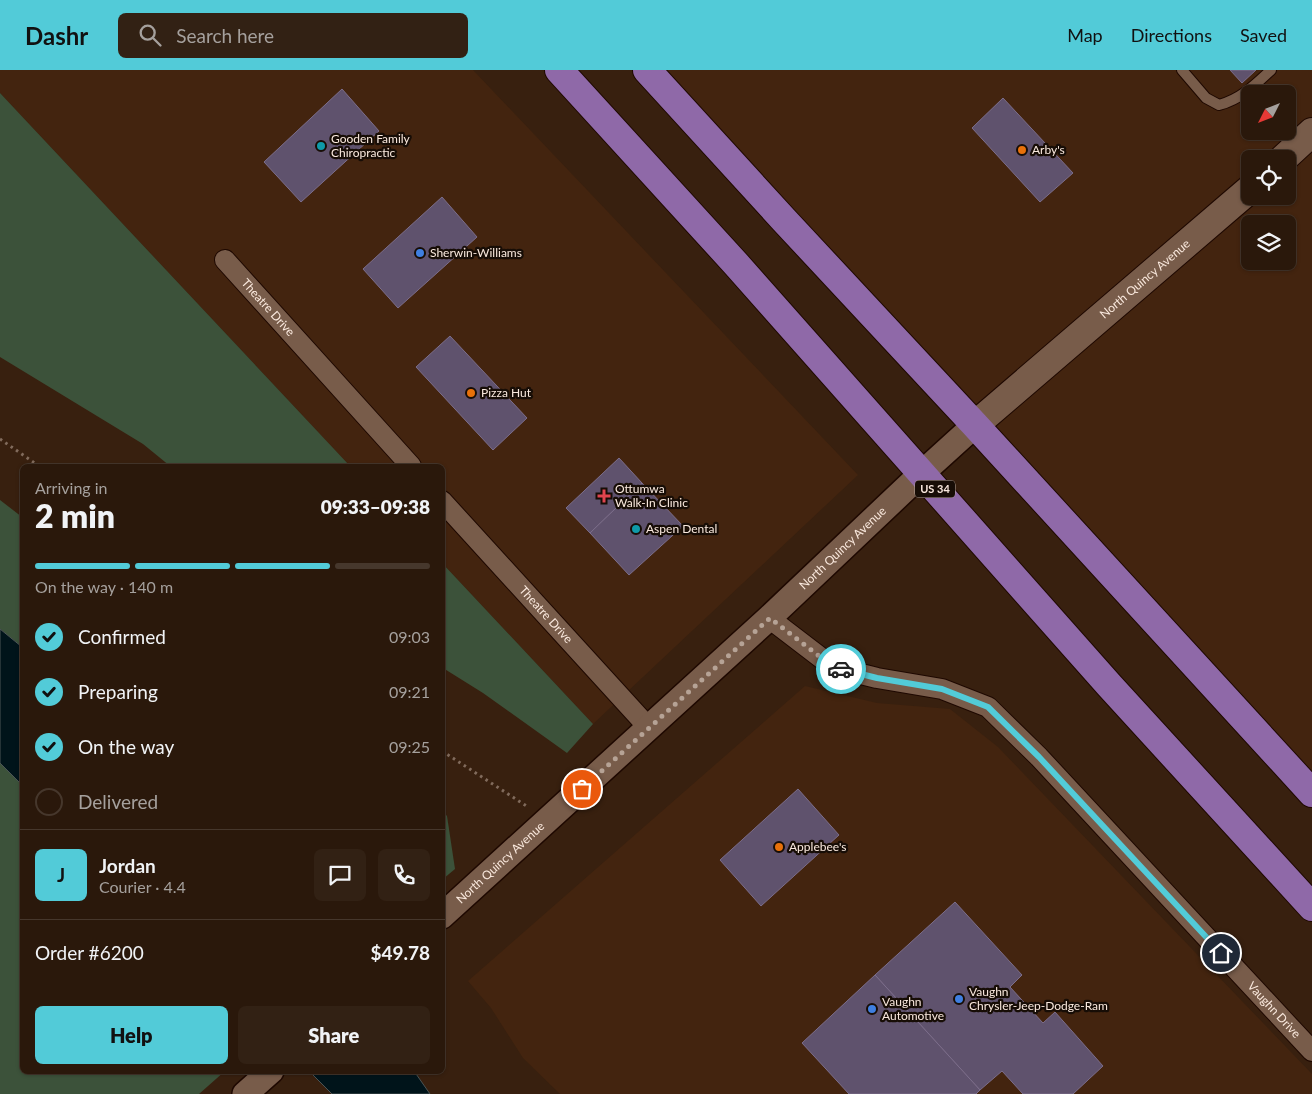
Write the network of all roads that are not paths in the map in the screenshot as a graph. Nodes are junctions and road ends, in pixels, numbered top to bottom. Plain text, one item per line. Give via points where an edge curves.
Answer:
1 (559, 70) edge
2 (647, 70) edge
3 (1182, 70) edge
4 (1271, 70) edge
5 (1312, 132) edge
6 (1293, 150) edge
7 (1241, 197) edge
8 (225, 260) dead end
9 (975, 425) junction
10 (409, 464) edge
11 (921, 474) junction
12 (445, 504) edge
13 (770, 618) junction
14 (649, 728) junction
15 (1312, 794) edge
16 (1312, 907) edge
17 (445, 913) edge
18 (1312, 1052) edge
19 (268, 1074) edge
20 (245, 1094) edge

1 - 11 main road, US 34
2 - 9 main road
3 - 4 lane via 1206,98 1219,105 1245,94
5 - 6 main road
7 - 9 main road, North Quincy Avenue
8 - 10 street, Theatre Drive
9 - 11 street, North Quincy Avenue
9 - 15 main road
11 - 13 street, North Quincy Avenue
11 - 16 main road, US 34
12 - 14 street, Theatre Drive
13 - 14 street, North Quincy Avenue
13 - 18 street, Vaughn Drive via 833,667 942,689 988,707 1039,757
14 - 17 street, North Quincy Avenue
19 - 20 street

